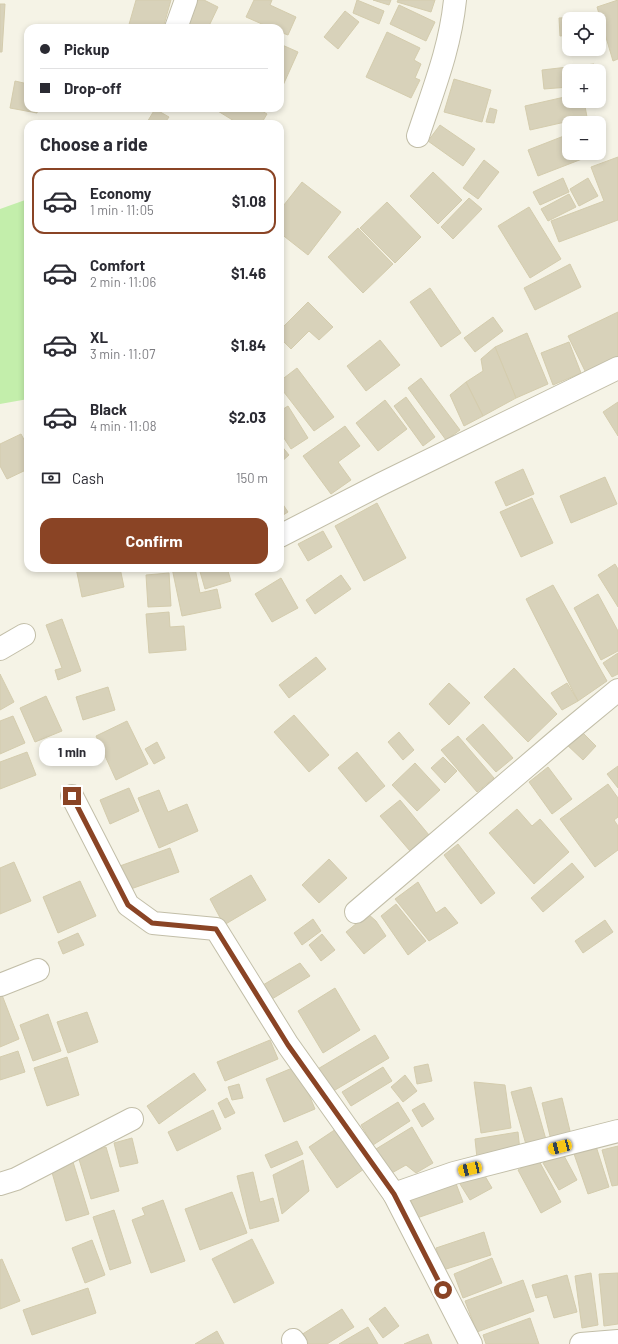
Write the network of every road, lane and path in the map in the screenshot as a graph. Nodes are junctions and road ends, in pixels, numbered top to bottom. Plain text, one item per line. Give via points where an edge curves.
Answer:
1 (186, 0) edge
2 (455, 0) edge
3 (177, 24) edge
4 (418, 136) dead end
5 (618, 368) edge
6 (284, 534) edge
7 (24, 635) dead end
8 (0, 649) edge
9 (618, 690) edge
10 (72, 796) dead end
11 (356, 912) dead end
12 (38, 970) dead end
13 (0, 985) edge
14 (132, 1118) dead end
15 (618, 1131) edge
16 (0, 1184) edge
17 (394, 1194) junction
18 (618, 1341) edge
19 (472, 1344) edge
20 (581, 1344) edge

1 - 3 street
2 - 4 street via 444,61
5 - 6 street
7 - 8 street
9 - 11 street
10 - 17 street via 128,905 152,923 216,929 288,1045
12 - 13 street
14 - 16 street via 16,1179
15 - 17 street via 454,1172
17 - 19 street
18 - 20 street

